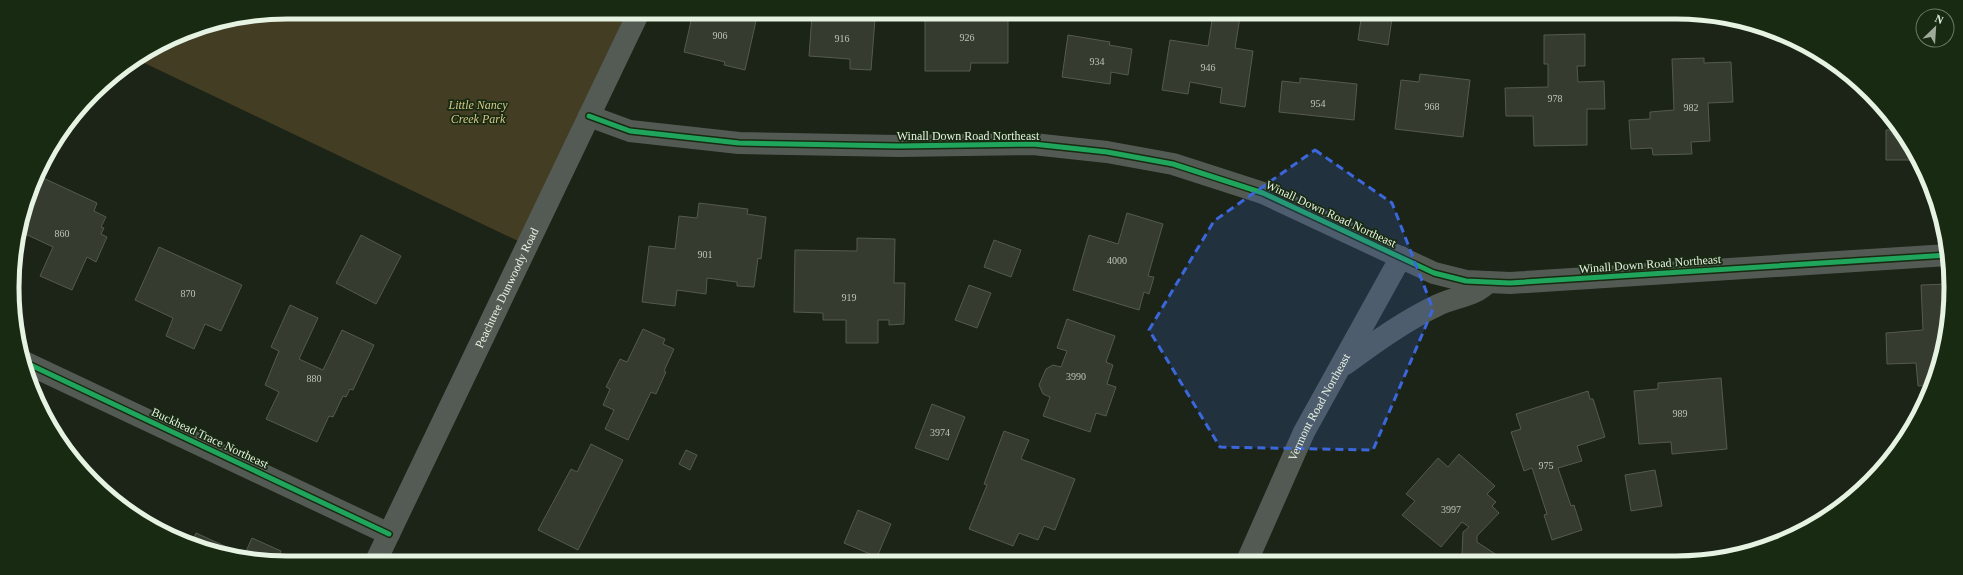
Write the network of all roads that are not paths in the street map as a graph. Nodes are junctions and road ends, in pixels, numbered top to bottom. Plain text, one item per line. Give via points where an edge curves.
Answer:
1 (636, 19) edge
2 (589, 116) junction
3 (1942, 255) edge
4 (1401, 257) junction
5 (1488, 282) junction
6 (30, 365) edge
7 (1338, 369) junction
8 (389, 534) junction
9 (378, 556) edge
10 (1249, 556) edge

1 - 2 main road, Peachtree Dunwoody Road
2 - 4 street, Winall Down Road Northeast via 630,130 740,143 899,146 1033,144 1107,152 1173,164 1263,193
2 - 8 main road, Peachtree Dunwoody Road
3 - 5 street, Winall Down Road Northeast via 1510,283
4 - 5 street, Winall Down Road Northeast via 1434,272 1466,281
4 - 7 street, Vermont Road Northeast
5 - 7 street via 1482,289 1439,304 1397,328
6 - 8 street, Buckhead Trace Northeast
7 - 10 street, Vermont Road Northeast via 1304,432
8 - 9 main road, Peachtree Dunwoody Road

